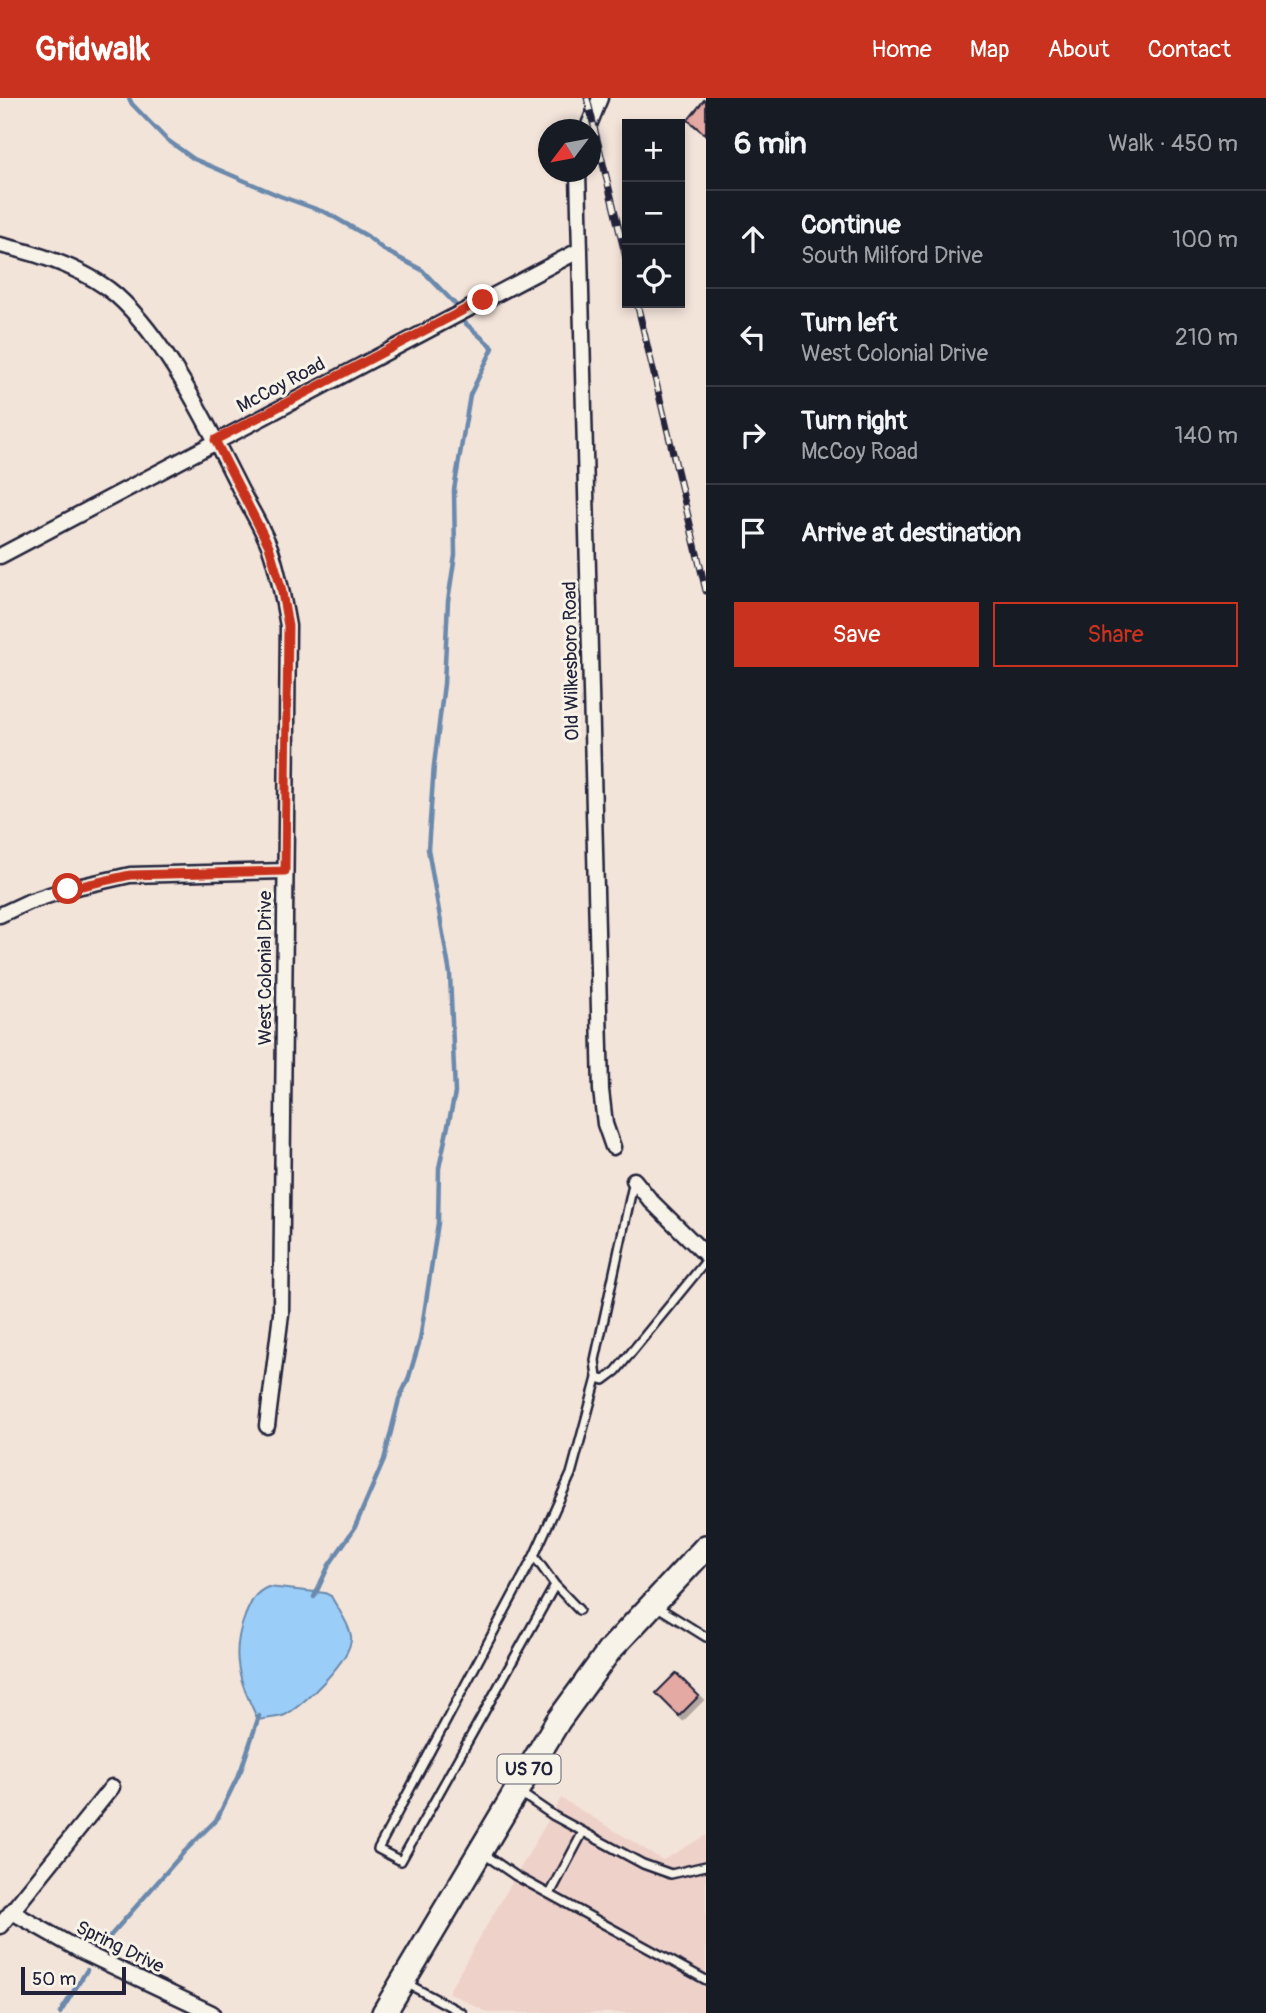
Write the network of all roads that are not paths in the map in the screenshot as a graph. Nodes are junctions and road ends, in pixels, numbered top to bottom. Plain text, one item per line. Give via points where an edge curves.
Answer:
1 (600, 98) edge
2 (591, 119) edge
3 (578, 182) edge
4 (0, 246) edge
5 (580, 250) junction
6 (215, 440) junction
7 (0, 556) edge
8 (285, 871) junction
9 (0, 915) edge
10 (612, 1147) dead end
11 (634, 1180) joint
12 (704, 1252) edge
13 (597, 1378) junction
14 (267, 1426) dead end
15 (705, 1552) edge
16 (534, 1556) junction
17 (555, 1585) junction
18 (653, 1603) junction
19 (579, 1610) dead end
20 (706, 1637) edge
21 (112, 1787) dead end
22 (517, 1791) junction
23 (583, 1832) junction
24 (480, 1851) junction
25 (706, 1866) edge
26 (550, 1894) junction
27 (12, 1912) junction
28 (0, 1926) edge
29 (706, 1980) edge
30 (402, 1981) junction
31 (212, 2013) edge
32 (384, 2013) edge
33 (462, 2013) edge

1 - 2 street
3 - 5 street, Old Wilkesboro Road
4 - 6 street, West Colonial Drive via 86,274 116,295 166,356
5 - 6 street, McCoy Road
5 - 10 street, Old Wilkesboro Road via 601,1090
6 - 7 street, McCoy Road
6 - 8 street, West Colonial Drive via 269,546 288,626
8 - 9 street via 130,875 68,889
8 - 14 street, West Colonial Drive via 281,1314
11 - 12 street
11 - 13 lane via 595,1360
12 - 13 lane via 616,1371 604,1380
13 - 16 lane via 571,1474
15 - 18 highway, US 70
16 - 17 lane
16 - 17 lane via 378,1849 401,1861
17 - 19 lane
18 - 20 lane
18 - 22 highway, US 70 via 609,1651
21 - 27 street
22 - 23 lane
22 - 24 highway, US 70
23 - 25 lane via 671,1874
23 - 26 lane
24 - 26 lane
24 - 30 highway, US 70
26 - 29 lane
27 - 28 street
27 - 31 street, Spring Drive via 83,1952
30 - 32 highway, US 70
30 - 33 lane

